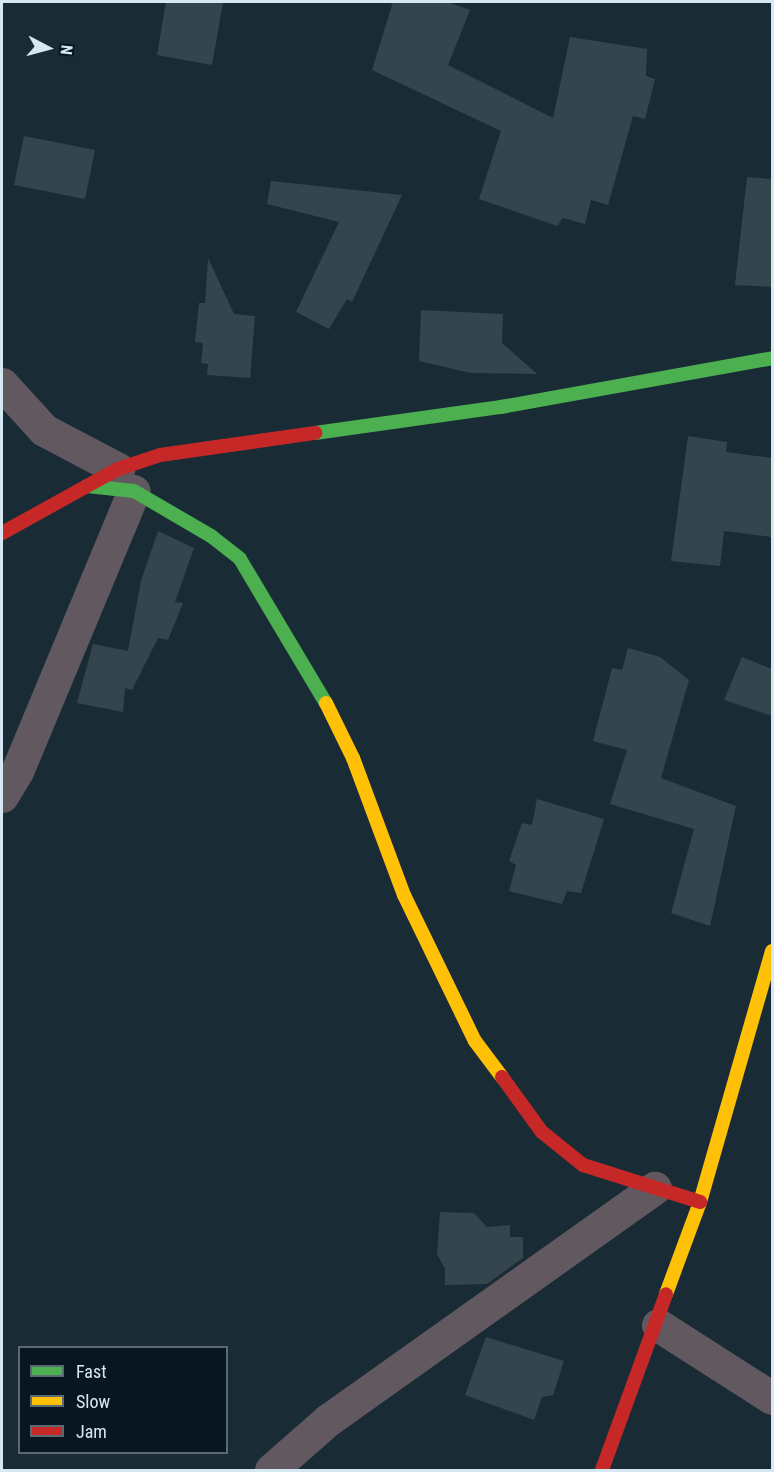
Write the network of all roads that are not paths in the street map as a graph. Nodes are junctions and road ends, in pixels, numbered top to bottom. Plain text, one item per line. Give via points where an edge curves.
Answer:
1 (772, 358) edge
2 (2, 384) edge
3 (126, 480) junction
4 (87, 486) junction
5 (2, 533) edge
6 (2, 796) edge
7 (772, 951) edge
8 (655, 1188) junction
9 (700, 1202) junction
10 (658, 1325) junction
11 (772, 1398) edge
12 (272, 1470) edge
13 (602, 1470) edge

1 - 3 street via 501,407 160,455
2 - 3 street via 44,430
3 - 4 street
3 - 4 street
3 - 6 street via 18,769
3 - 8 street via 211,536 246,569 309,669 348,748 404,895 475,1041 542,1132 583,1165
4 - 5 street
7 - 9 street
8 - 9 street
8 - 12 street via 328,1420
9 - 10 street
10 - 11 street
10 - 13 street

